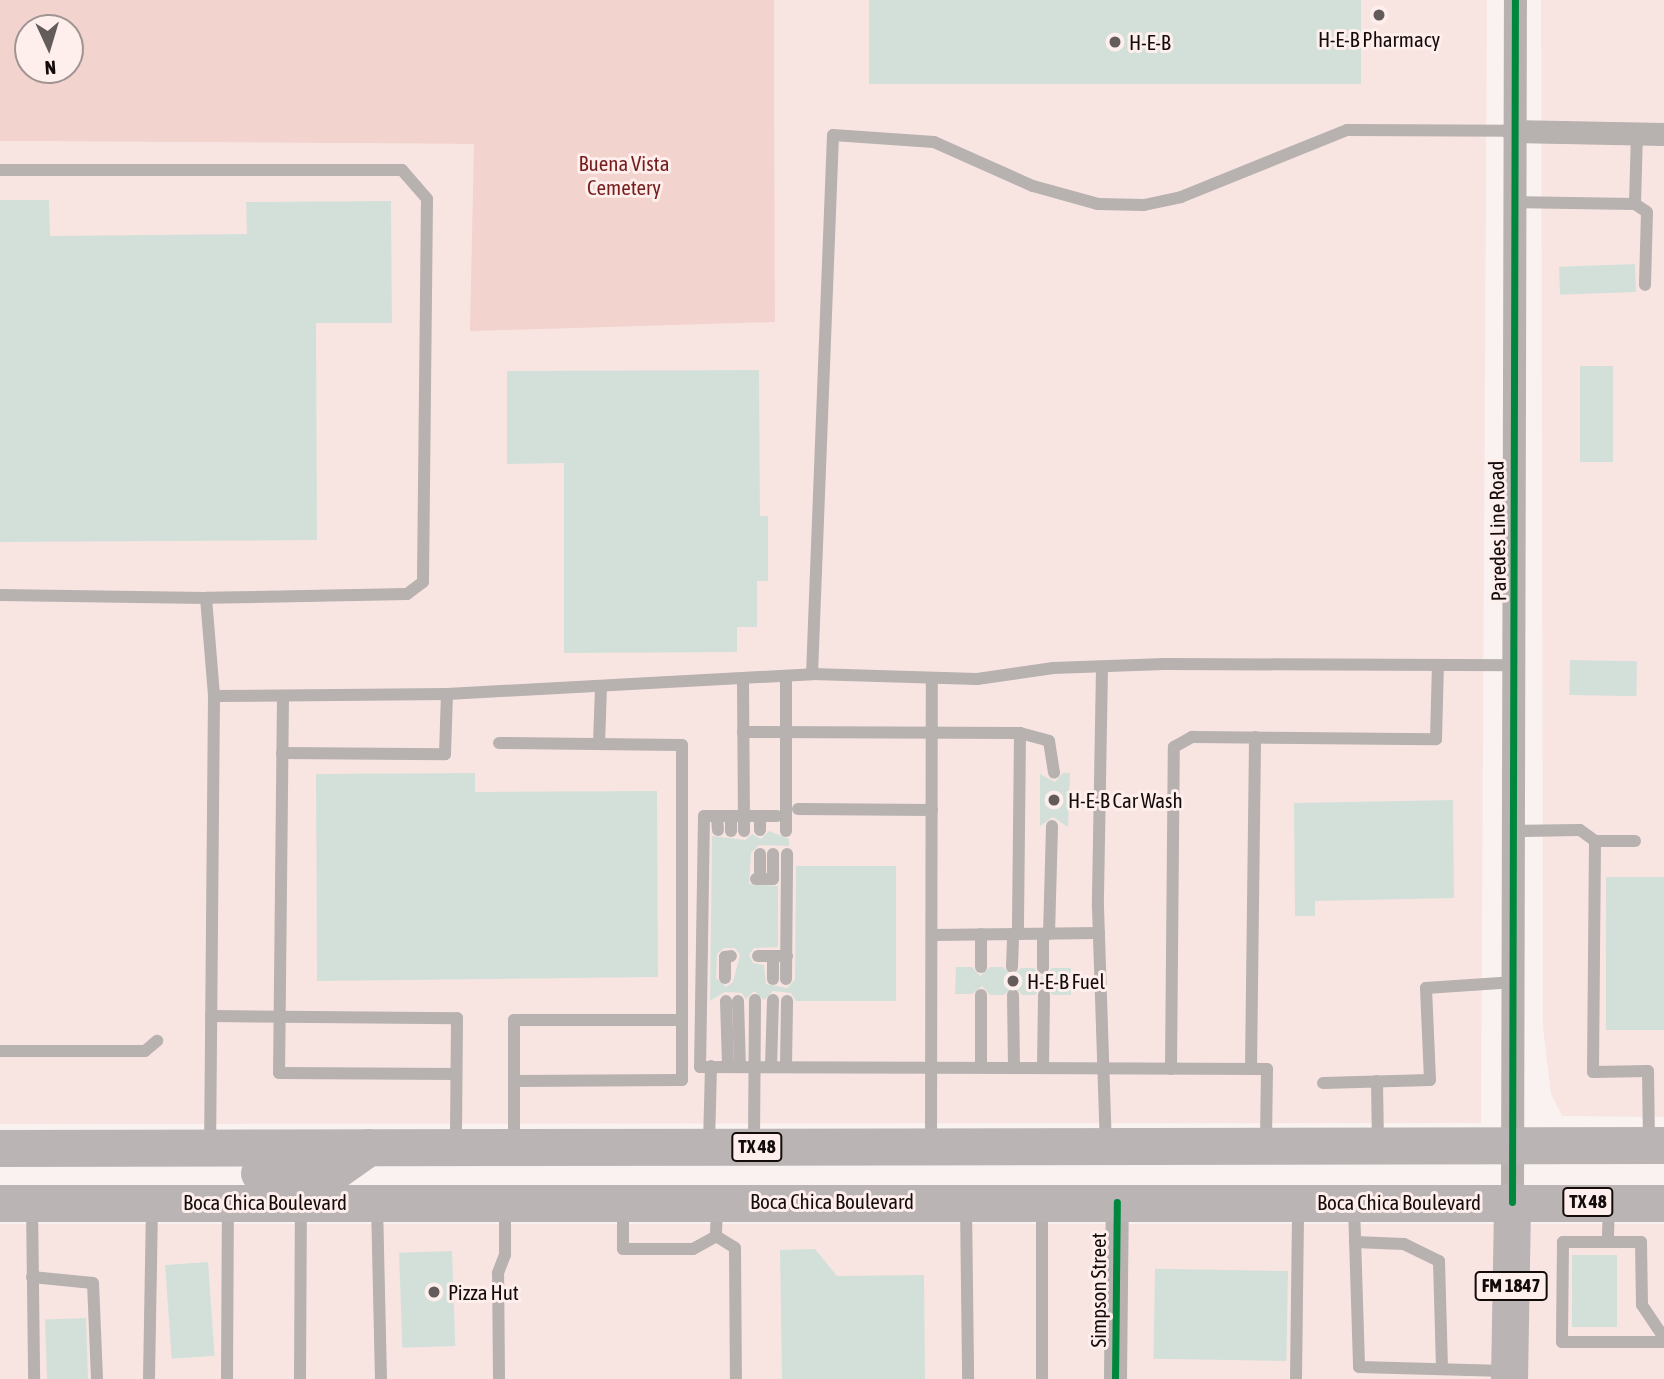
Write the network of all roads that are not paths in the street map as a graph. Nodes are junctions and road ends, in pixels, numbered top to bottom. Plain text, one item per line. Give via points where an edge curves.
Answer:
1 (1515, 0) edge
2 (1513, 131) junction
3 (1637, 134) junction
4 (1664, 134) edge
5 (0, 170) edge
6 (1512, 202) junction
7 (1635, 204) junction
8 (1645, 285) dead end
9 (0, 595) edge
10 (206, 598) junction
11 (1438, 665) junction
12 (1517, 665) junction
13 (1102, 667) junction
14 (812, 674) junction
15 (786, 676) junction
16 (932, 679) junction
17 (743, 680) junction
18 (601, 688) junction
19 (447, 694) junction
20 (214, 696) junction
21 (283, 696) junction
22 (743, 732) junction
23 (786, 732) junction
24 (932, 733) junction
25 (1020, 733) junction
26 (1255, 737) junction
27 (499, 743) dead end
28 (599, 744) junction
29 (282, 753) junction
30 (1054, 773) dead end
31 (798, 809) dead end
32 (932, 810) junction
33 (717, 816) junction
34 (738, 816) junction
35 (1052, 827) dead end
36 (1516, 831) junction
37 (1595, 841) junction
38 (1635, 841) dead end
39 (766, 854) dead end
40 (786, 854) dead end
41 (758, 878) dead end
42 (1099, 933) junction
43 (981, 934) junction
44 (1015, 934) junction
45 (1046, 934) junction
46 (932, 935) junction
47 (731, 956) dead end
48 (758, 956) dead end
49 (787, 956) junction
50 (773, 957) junction
51 (981, 967) dead end
52 (1013, 967) dead end
53 (1043, 968) dead end
54 (725, 978) dead end
55 (1515, 982) junction
56 (981, 995) dead end
57 (1013, 995) dead end
58 (1044, 995) dead end
59 (755, 1000) dead end
60 (773, 1000) dead end
61 (732, 1001) dead end
62 (787, 1001) dead end
63 (211, 1016) junction
64 (279, 1017) junction
65 (682, 1020) junction
66 (158, 1041) dead end
67 (0, 1051) edge
68 (711, 1066) junction
69 (734, 1067) junction
70 (755, 1067) junction
71 (771, 1067) junction
72 (786, 1067) junction
73 (932, 1067) junction
74 (981, 1067) junction
75 (1014, 1067) junction
76 (1043, 1067) junction
77 (1108, 1069) junction
78 (1171, 1069) junction
79 (1251, 1069) junction
80 (456, 1074) junction
81 (514, 1080) junction
82 (1377, 1082) junction
83 (1323, 1083) dead end
84 (1513, 1145) junction
85 (1657, 1145) edge
86 (709, 1146) junction
87 (931, 1146) junction
88 (1106, 1146) junction
89 (1266, 1146) junction
90 (1378, 1146) junction
91 (369, 1147) junction
92 (456, 1147) junction
93 (514, 1147) junction
94 (754, 1147) junction
95 (0, 1148) edge
96 (209, 1148) junction
97 (0, 1174) edge
98 (505, 1201) junction
99 (623, 1201) junction
100 (717, 1201) junction
101 (152, 1202) junction
102 (228, 1202) junction
103 (301, 1202) junction
104 (377, 1202) junction
105 (966, 1202) junction
106 (1042, 1202) junction
107 (1116, 1202) junction
108 (1298, 1202) junction
109 (1354, 1202) junction
110 (1512, 1202) junction
111 (16, 1203) edge
112 (1609, 1203) junction
113 (1664, 1203) edge
114 (716, 1236) junction
115 (1355, 1242) junction
116 (1608, 1242) junction
117 (33, 1277) junction
118 (1664, 1340) edge
119 (1442, 1369) junction
120 (1468, 1374) edge
121 (1509, 1375) edge
122 (34, 1379) edge
123 (97, 1379) edge
124 (149, 1379) edge
125 (226, 1379) edge
126 (300, 1379) edge
127 (381, 1379) edge
128 (499, 1379) edge
129 (736, 1379) edge
130 (968, 1379) edge
131 (1042, 1379) edge
132 (1115, 1379) edge
133 (1296, 1379) edge

1 - 2 street, Paredes Line Road
2 - 3 street
2 - 6 street, Paredes Line Road
2 - 14 lane via 1347,130 1181,197 1144,205 1098,204 1033,186 934,142 833,135
3 - 4 street
3 - 7 lane
5 - 10 lane via 402,170 427,199 423,582 407,594
6 - 7 lane
6 - 12 street, Paredes Line Road
7 - 8 lane via 1647,212
9 - 10 lane
10 - 20 lane
11 - 12 lane
11 - 13 lane
11 - 26 lane via 1436,739
12 - 36 street, Paredes Line Road
13 - 16 lane
13 - 42 lane
14 - 15 lane
14 - 16 lane
15 - 17 lane
15 - 23 lane
16 - 24 lane
17 - 18 lane
17 - 22 lane
18 - 19 lane
18 - 28 lane
19 - 21 lane
19 - 29 lane via 445,754
20 - 21 lane
20 - 63 lane
21 - 29 lane
22 - 23 lane
22 - 34 lane
23 - 24 lane
23 - 34 lane via 773,831 770,816
24 - 25 lane
24 - 32 lane
25 - 30 lane via 1049,741
25 - 44 lane
26 - 78 lane via 1192,737 1174,747
26 - 79 lane
27 - 28 lane
28 - 65 lane via 682,745
29 - 64 lane
31 - 32 lane
32 - 46 lane
33 - 34 lane
33 - 34 lane via 731,830
33 - 68 lane via 704,816 700,1067
35 - 45 lane
36 - 37 lane via 1580,830
36 - 55 street, Paredes Line Road
37 - 38 lane
37 - 85 lane via 1593,1072 1648,1071
39 - 41 lane
40 - 49 lane
42 - 45 lane
42 - 77 lane
43 - 44 lane
43 - 46 lane
43 - 51 lane
44 - 45 lane
44 - 52 lane
45 - 53 lane
46 - 73 lane
47 - 54 lane via 725,957
48 - 50 lane
49 - 50 lane
49 - 50 lane via 780,979
55 - 82 lane via 1426,988 1430,1080
55 - 84 street, Paredes Line Road
56 - 74 lane
57 - 75 lane
58 - 76 lane
59 - 70 lane
60 - 71 lane
61 - 69 lane
62 - 72 lane
63 - 64 lane
63 - 96 lane
64 - 80 lane via 279,1073
64 - 80 lane via 457,1018
65 - 81 lane via 514,1020
65 - 81 lane via 682,1080
66 - 67 lane via 145,1051
68 - 69 lane
68 - 86 lane
69 - 70 lane
70 - 71 lane
70 - 94 lane
71 - 72 lane
72 - 73 lane
73 - 74 lane
73 - 87 lane
74 - 75 lane
75 - 76 lane
76 - 77 lane
77 - 78 lane
77 - 88 lane
78 - 79 lane
79 - 89 lane via 1267,1069
80 - 92 lane
81 - 93 lane
82 - 83 lane
82 - 90 lane
84 - 85 main road, TX 48
84 - 90 main road, TX 48
84 - 110 street, Paredes Line Road
86 - 93 main road, TX 48
86 - 94 main road, TX 48
87 - 88 main road, TX 48
87 - 94 main road, TX 48
88 - 89 main road, TX 48
89 - 90 main road, TX 48
91 - 92 main road, TX 48
91 - 96 main road, TX 48
91 - 97 main road via 332,1173
92 - 93 main road, TX 48
95 - 96 main road, TX 48
98 - 99 main road, Boca Chica Boulevard / TX 48
98 - 104 main road, Boca Chica Boulevard / TX 48
98 - 128 lane via 505,1255 498,1273
99 - 100 main road, Boca Chica Boulevard / TX 48
99 - 114 lane via 623,1249 693,1249
100 - 105 main road, Boca Chica Boulevard / TX 48
100 - 114 lane
101 - 102 main road, Boca Chica Boulevard / TX 48
101 - 111 main road, Boca Chica Boulevard / TX 48
101 - 124 lane
102 - 103 main road, Boca Chica Boulevard / TX 48
102 - 125 lane
103 - 104 main road, Boca Chica Boulevard / TX 48
103 - 126 lane
104 - 127 lane
105 - 106 main road, Boca Chica Boulevard / TX 48
105 - 130 lane
106 - 107 main road, Boca Chica Boulevard / TX 48
106 - 131 lane
107 - 108 main road, Boca Chica Boulevard / TX 48
107 - 132 street, Simpson Street
108 - 109 main road, Boca Chica Boulevard / TX 48
108 - 133 lane
109 - 110 main road, Boca Chica Boulevard / TX 48
109 - 115 lane
110 - 112 main road, Boca Chica Boulevard / TX 48
110 - 121 main road, FM 1847
111 - 117 lane
112 - 113 main road, Boca Chica Boulevard / TX 48
112 - 116 lane
114 - 129 lane via 735,1248
115 - 119 lane via 1404,1244 1439,1261
115 - 119 lane via 1359,1367
116 - 118 lane via 1641,1242 1642,1305
116 - 118 lane via 1563,1242 1562,1342
117 - 122 lane
117 - 123 lane via 85,1279 97,1293
119 - 120 lane
120 - 121 lane

